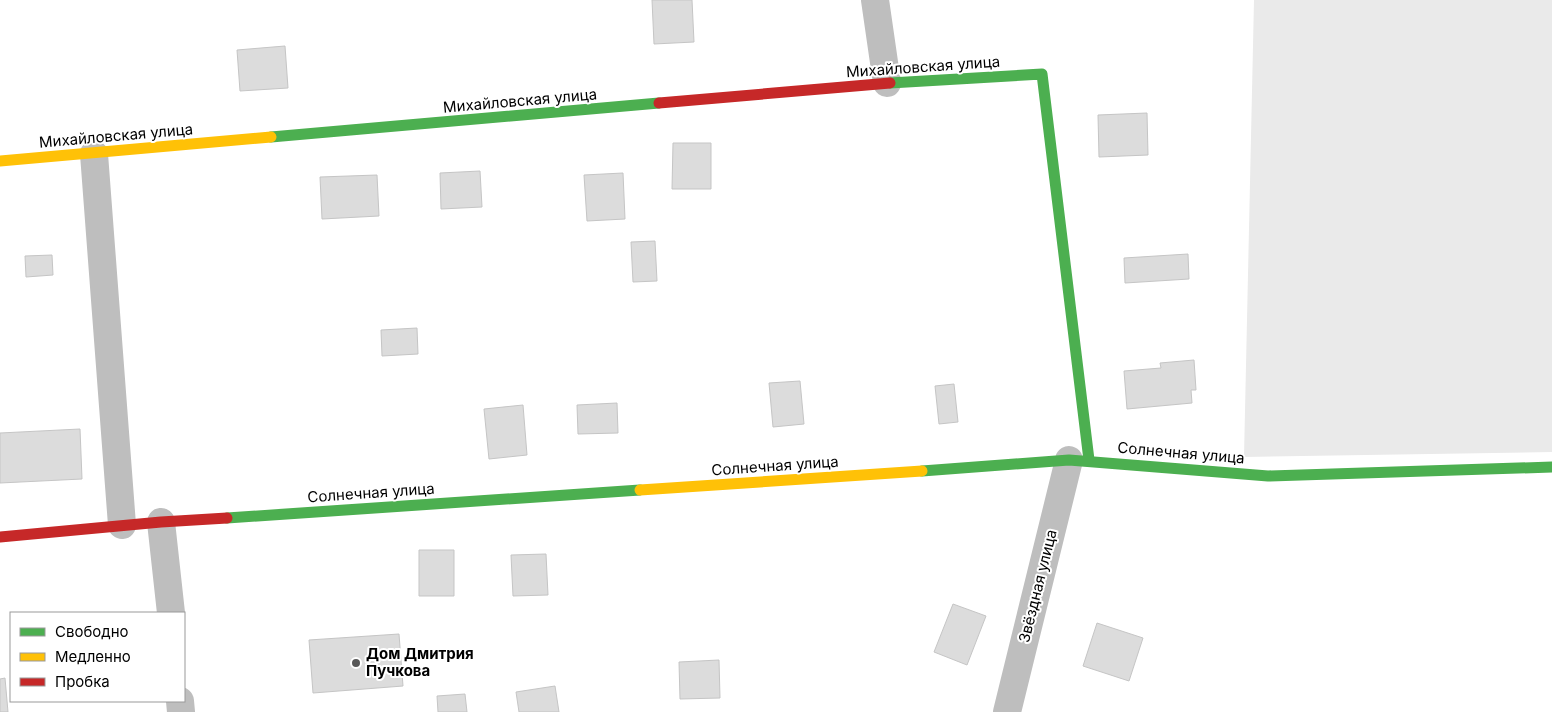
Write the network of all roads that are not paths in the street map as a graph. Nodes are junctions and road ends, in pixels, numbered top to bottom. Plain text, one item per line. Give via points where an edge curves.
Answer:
1 (875, 0) edge
2 (887, 83) junction
3 (94, 154) junction
4 (0, 161) edge
5 (1079, 460) junction
6 (1552, 467) edge
7 (161, 522) junction
8 (122, 525) junction
9 (0, 537) edge
10 (171, 612) edge
11 (1008, 712) edge

1 - 2 street
2 - 3 street, Михайловская улица
2 - 5 street, Михайловская улица via 1042,74
3 - 4 street, Михайловская улица
3 - 8 street
5 - 6 street, Солнечная улица via 1268,476
5 - 7 street, Солнечная улица
5 - 11 street, Звёздная улица
7 - 8 street, Солнечная улица
7 - 10 street
8 - 9 street, Солнечная улица

